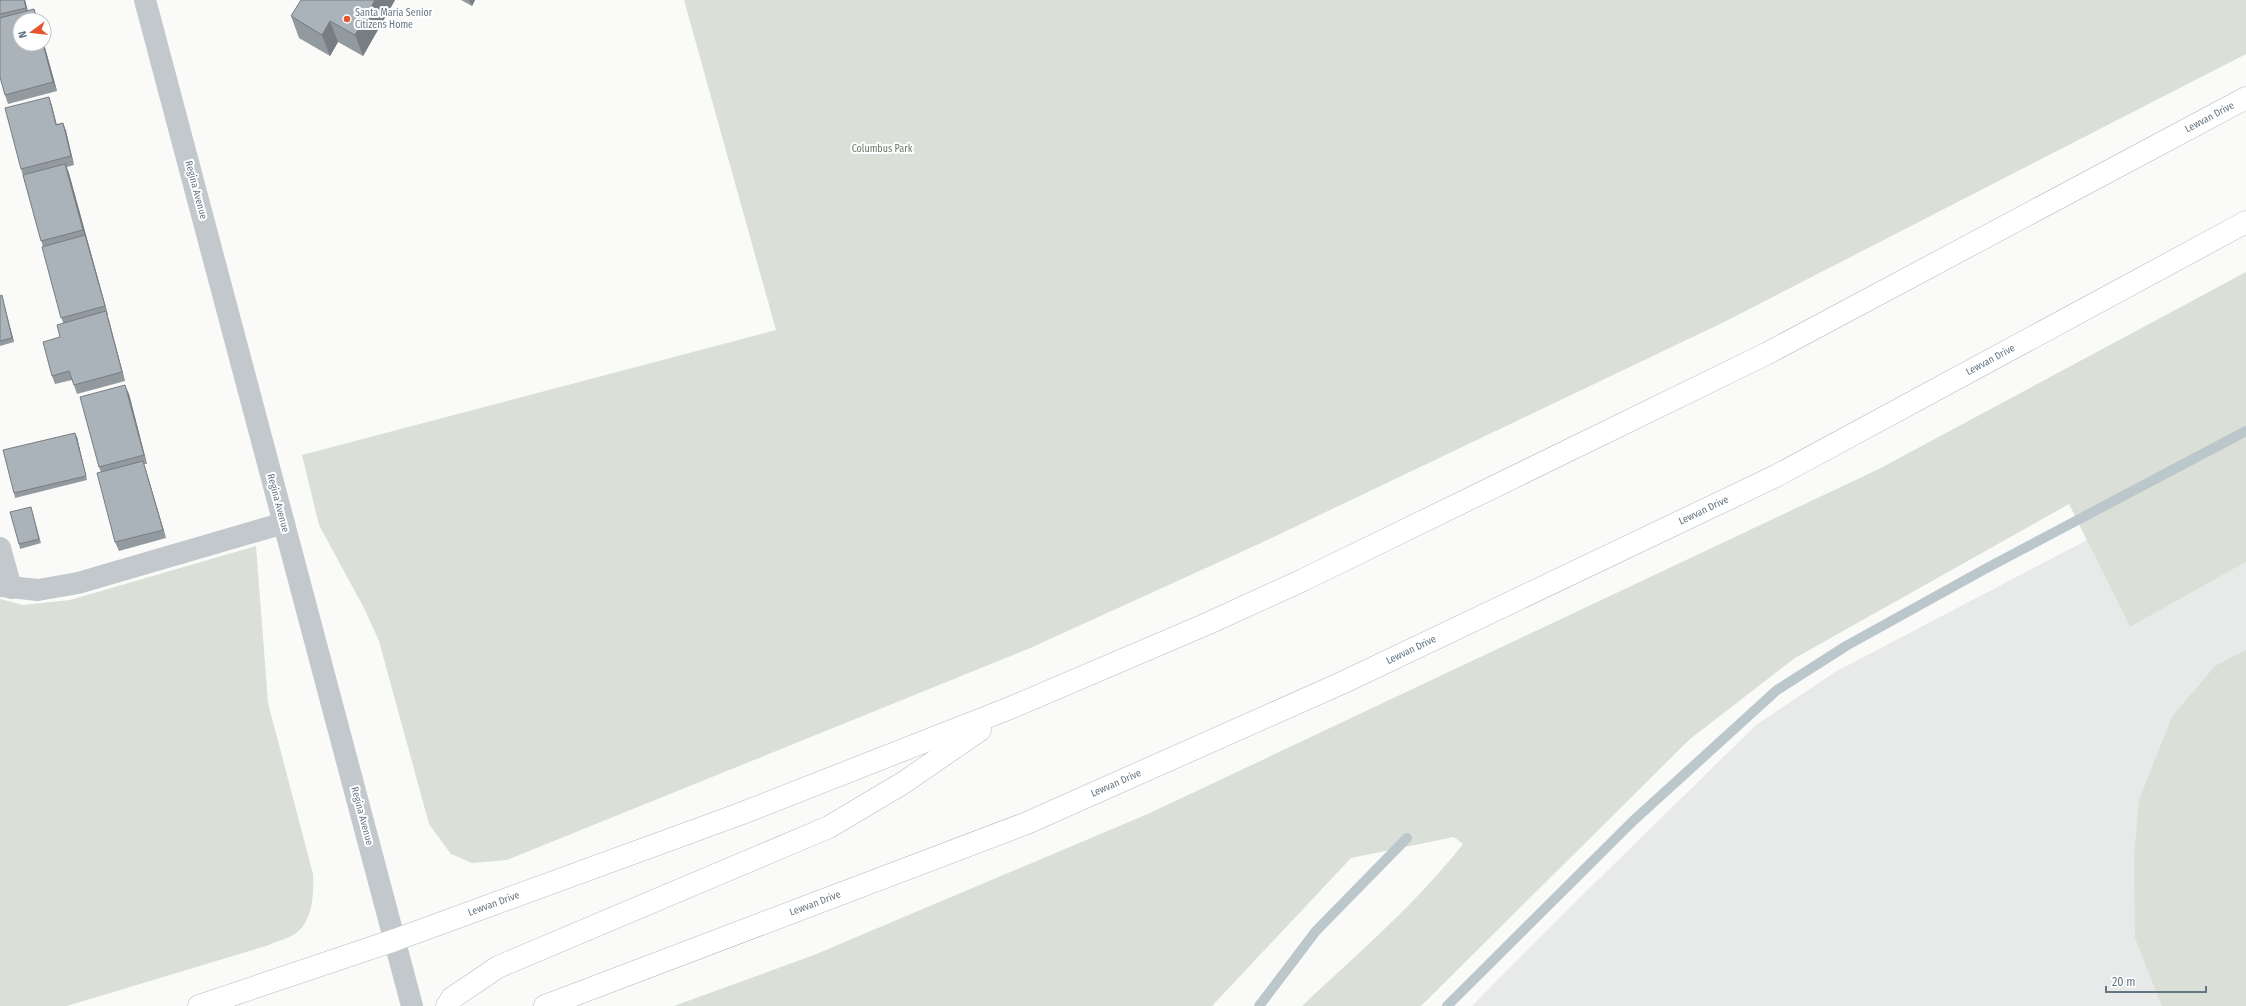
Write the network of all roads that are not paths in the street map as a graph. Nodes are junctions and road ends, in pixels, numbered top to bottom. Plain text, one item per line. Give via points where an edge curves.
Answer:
1 (145, 0) edge
2 (2246, 98) edge
3 (2246, 222) edge
4 (284, 523) junction
5 (0, 548) edge
6 (5, 587) edge
7 (1010, 708) junction
8 (395, 940) junction
9 (199, 1006) edge
10 (412, 1006) edge
11 (447, 1006) edge
12 (545, 1006) edge

1 - 4 street, Regina Avenue
2 - 7 main road, Lewvan Drive via 1766,354 1303,580
3 - 12 main road, Lewvan Drive via 1776,476 1344,682 1027,823
4 - 6 street via 78,583 38,590
4 - 8 street, Regina Avenue
5 - 6 street
7 - 8 main road, Lewvan Drive via 740,814
7 - 11 main road, Lewvan Drive via 903,783 829,827 498,967 452,998
8 - 9 main road, Lewvan Drive
8 - 10 street, Regina Avenue

